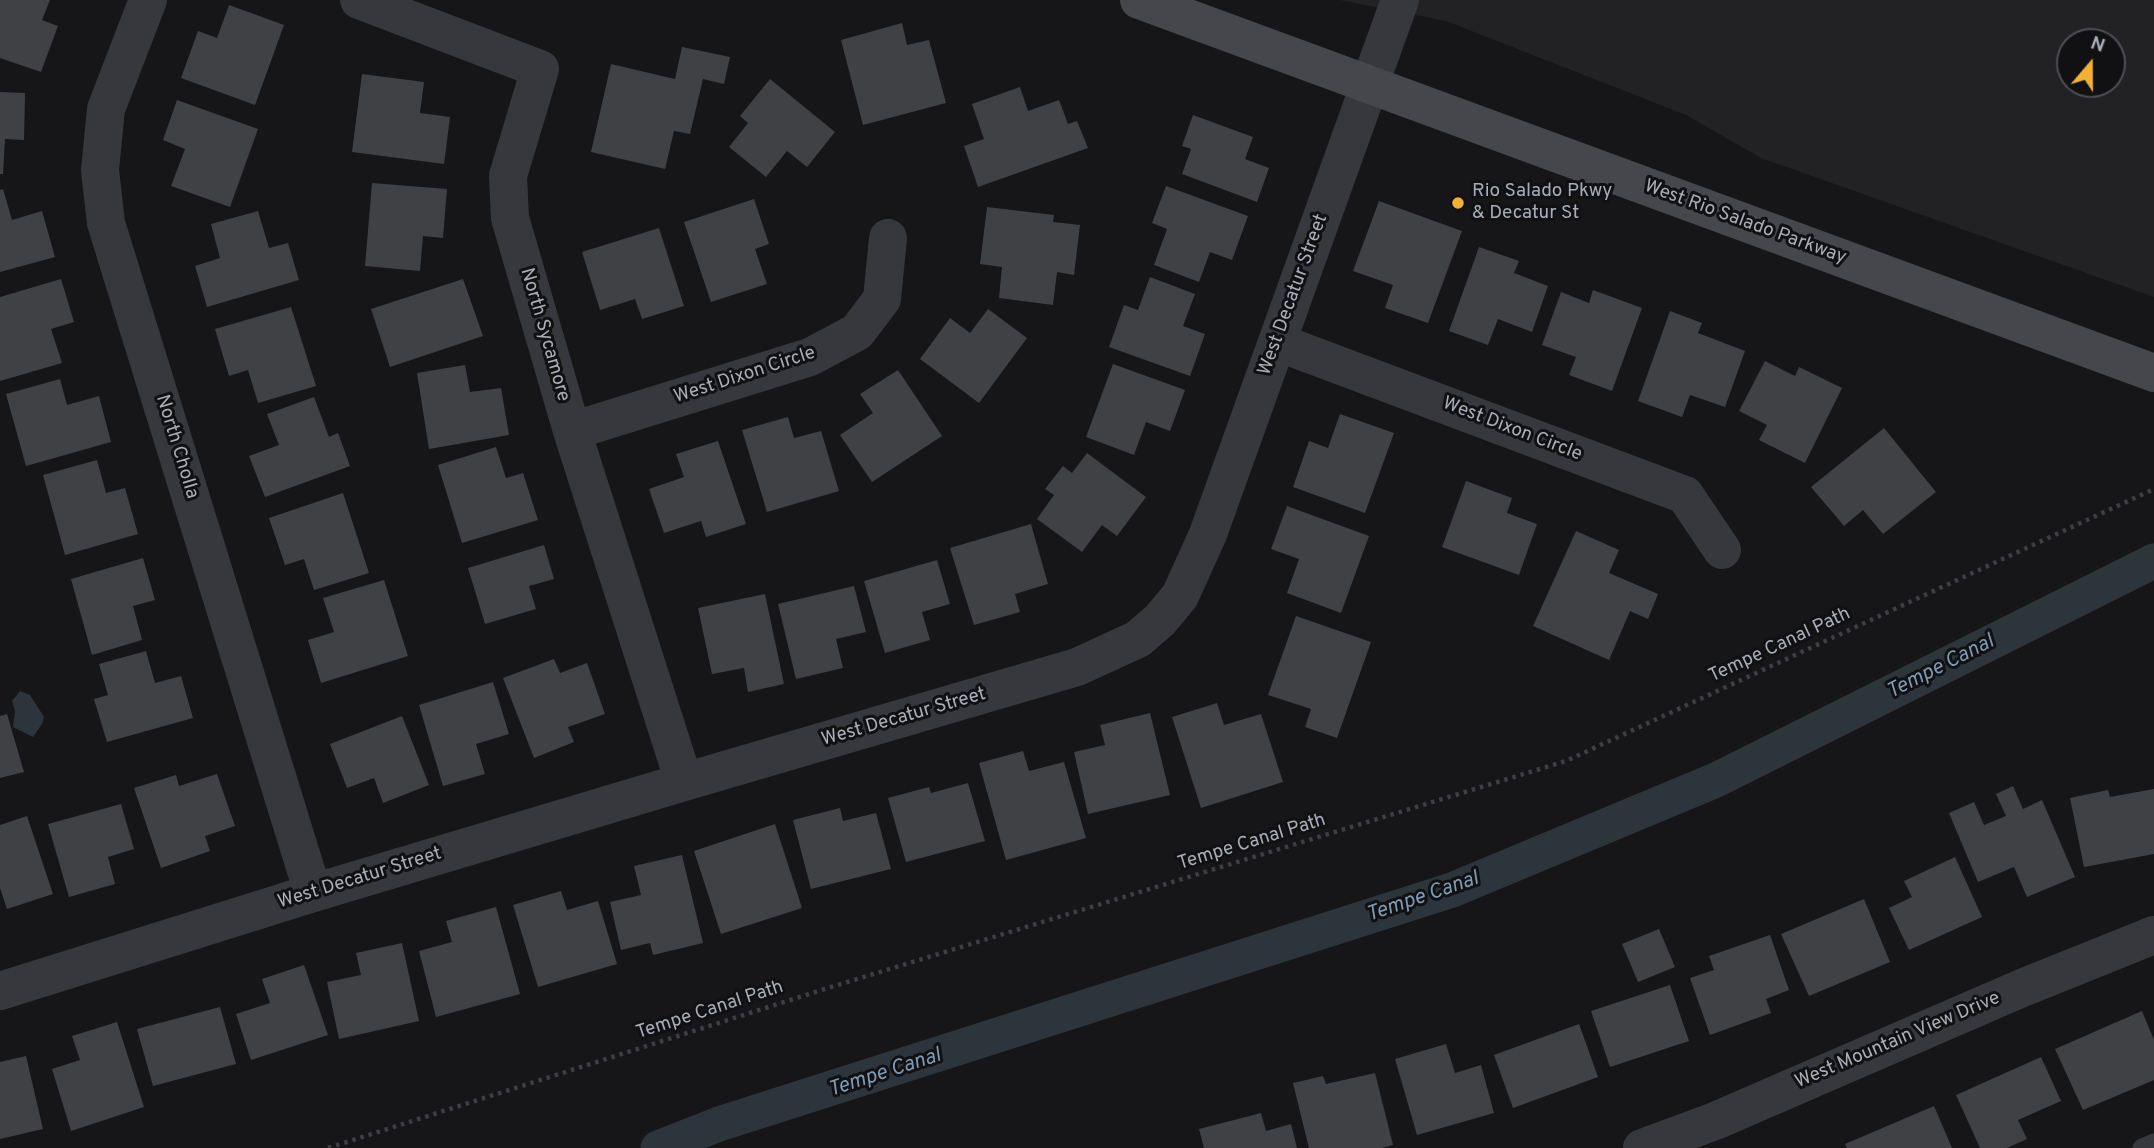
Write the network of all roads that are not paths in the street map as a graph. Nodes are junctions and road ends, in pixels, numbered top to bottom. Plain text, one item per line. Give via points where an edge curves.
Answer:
1 (148, 0) edge
2 (359, 0) edge
3 (1139, 0) edge
4 (1400, 0) edge
5 (1370, 85) junction
6 (888, 238) dead end
7 (1277, 342) junction
8 (2154, 373) edge
9 (572, 431) junction
10 (1722, 550) dead end
11 (684, 782) junction
12 (313, 893) junction
13 (2154, 935) edge
14 (0, 991) edge
15 (2154, 1143) edge
16 (1642, 1148) edge
17 (2142, 1148) edge

1 - 12 street, North Cholla via 106,109 100,170 106,223
2 - 9 street, North Sycamore via 540,69 508,176 510,218
3 - 5 main road, West Rio Salado Parkway
4 - 5 street, West Decatur Street
5 - 7 street, West Decatur Street
5 - 8 main road, West Rio Salado Parkway
6 - 9 street, West Dixon Circle via 882,299 858,332 810,357
7 - 10 street, West Dixon Circle via 1685,495
7 - 11 street, West Decatur Street via 1181,596 1138,639 1077,667
9 - 11 street, North Sycamore
11 - 12 street, West Decatur Street
12 - 14 street, West Decatur Street
13 - 16 street, West Mountain View Drive
15 - 17 lane

